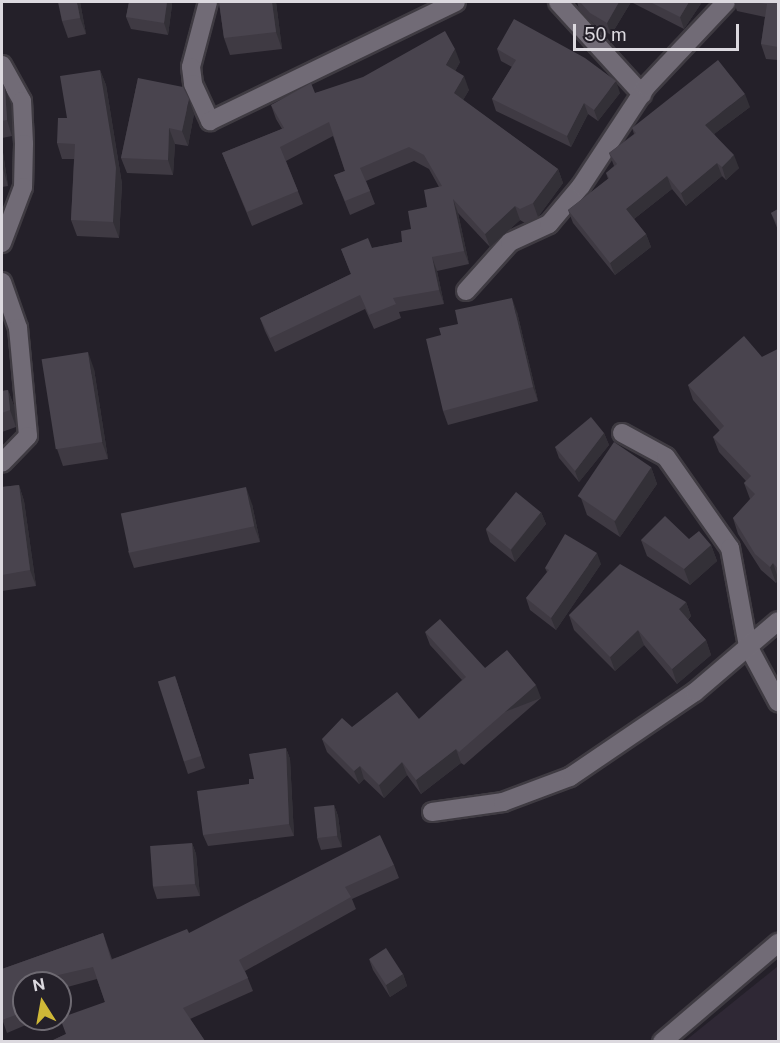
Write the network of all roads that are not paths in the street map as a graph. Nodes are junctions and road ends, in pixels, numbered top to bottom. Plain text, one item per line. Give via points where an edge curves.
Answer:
1 (208, 2) edge
2 (456, 2) edge
3 (558, 2) edge
4 (726, 2) edge
5 (2, 65) edge
6 (642, 94) junction
7 (2, 243) edge
8 (2, 282) edge
9 (466, 291) dead end
10 (622, 433) dead end
11 (2, 463) edge
12 (778, 621) edge
13 (748, 646) junction
14 (778, 702) edge
15 (432, 812) dead end
16 (778, 943) edge
17 (662, 1041) edge

1 - 2 street via 191,67 193,84 210,121
3 - 6 street
4 - 6 street
5 - 7 street via 22,101 24,144 23,187
6 - 9 street via 581,186 549,224 510,242
8 - 11 street via 18,328 28,436
10 - 13 street via 666,457 730,548
12 - 13 street
13 - 14 street
13 - 15 street via 695,692 570,777 503,802
16 - 17 street

